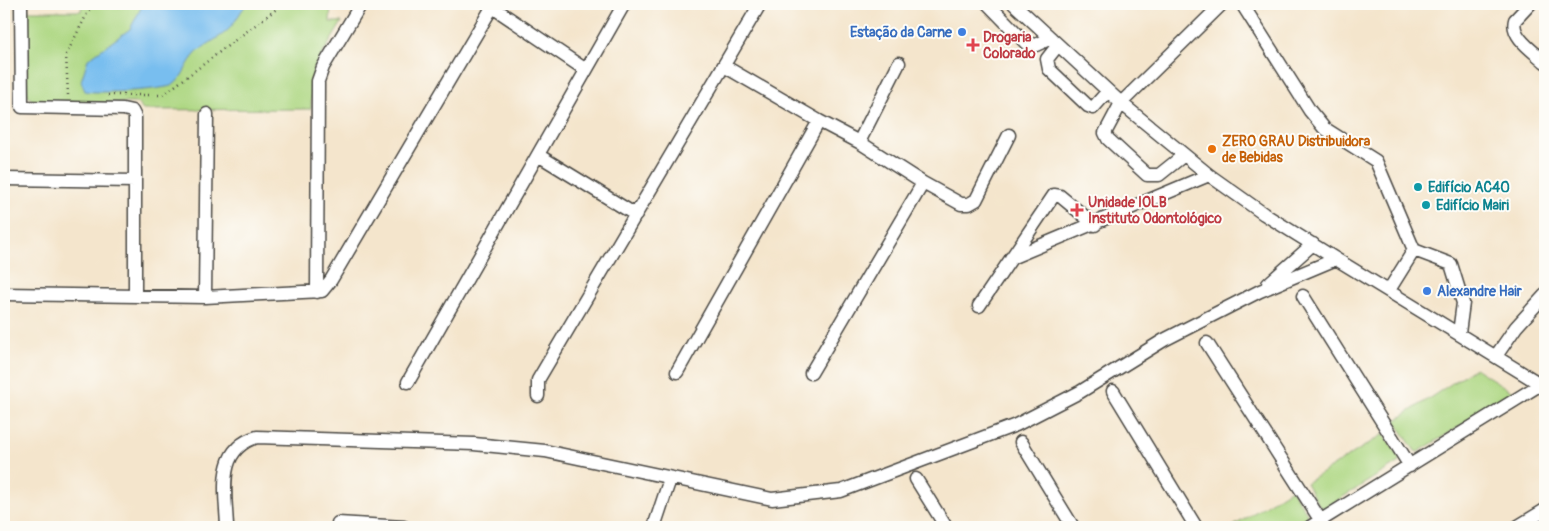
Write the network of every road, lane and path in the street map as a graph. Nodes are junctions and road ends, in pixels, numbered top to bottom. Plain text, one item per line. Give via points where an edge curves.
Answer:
1 (21, 4) edge
2 (92, 4) edge
3 (282, 4) edge
4 (361, 4) edge
5 (624, 4) edge
6 (760, 4) edge
7 (988, 4) edge
8 (1014, 4) edge
9 (1222, 4) edge
10 (1242, 4) edge
11 (1530, 4) edge
12 (492, 5) edge
13 (1055, 41) junction
14 (1545, 62) edge
15 (899, 63) dead end
16 (724, 66) junction
17 (586, 70) junction
18 (1108, 92) junction
19 (77, 95) dead end
20 (105, 95) dead end
21 (1121, 103) junction
22 (207, 114) dead end
23 (819, 122) junction
24 (1009, 135) dead end
25 (859, 142) junction
26 (538, 155) junction
27 (1184, 155) junction
28 (1209, 175) junction
29 (4, 179) edge
30 (135, 181) junction
31 (923, 183) junction
32 (636, 215) junction
33 (1095, 225) junction
34 (1312, 244) junction
35 (1414, 250) junction
36 (1010, 258) junction
37 (1336, 259) junction
38 (1389, 290) junction
39 (1260, 291) junction
40 (317, 292) junction
41 (4, 294) edge
42 (1545, 295) edge
43 (135, 296) junction
44 (1303, 296) dead end
45 (205, 297) junction
46 (979, 306) dead end
47 (1459, 333) junction
48 (1208, 343) dead end
49 (1496, 356) junction
50 (678, 372) dead end
51 (811, 373) dead end
52 (408, 382) dead end
53 (1543, 386) edge
54 (1113, 391) dead end
55 (538, 396) dead end
56 (1021, 442) dead end
57 (1410, 466) junction
58 (670, 479) junction
59 (916, 479) dead end
60 (1545, 510) edge
61 (338, 523) dead end
62 (1316, 524) edge
63 (227, 527) edge
64 (404, 527) edge
65 (655, 527) edge
66 (946, 527) edge
67 (1073, 527) edge
68 (1196, 527) edge
69 (1517, 527) edge

1 - 30 street via 22,107 123,109 132,112 135,117
2 - 19 path via 66,55 67,95
3 - 20 path via 163,95
4 - 40 street via 318,81
5 - 17 street
6 - 16 street
7 - 13 street via 1026,43 1036,45
8 - 13 street
9 - 21 street
10 - 35 street via 1324,128 1376,161
11 - 14 street via 1515,20 1515,30
12 - 17 street
12 - 40 street via 331,280
13 - 18 street
13 - 18 street via 1047,59 1048,69 1094,108
15 - 25 street
16 - 23 street
16 - 32 street
17 - 26 street
18 - 21 street
21 - 27 street
21 - 27 street via 1104,133 1147,175 1159,175
22 - 45 street
23 - 25 street
23 - 50 street
24 - 31 street via 976,200 969,204 961,204
25 - 31 street
26 - 32 street
26 - 52 street
27 - 28 street
28 - 33 street
28 - 34 street
29 - 30 street
30 - 43 street
31 - 51 street
32 - 55 street via 538,380
33 - 36 street
33 - 36 street via 1060,196 1054,195
34 - 37 street
34 - 39 street
35 - 38 street
35 - 47 street via 1451,264 1463,303
36 - 46 street
37 - 38 street
37 - 39 street
38 - 47 street
39 - 58 street via 1164,340 1080,392 1016,425 841,491 772,499
40 - 45 street
41 - 43 street
42 - 49 street via 1516,327
43 - 45 street
44 - 57 street
47 - 49 street
48 - 62 street
49 - 53 street
53 - 57 street
54 - 68 street
56 - 67 street
57 - 62 street
58 - 63 street via 545,451 474,444 257,437 234,449 228,462 225,474
58 - 65 street
59 - 66 street
60 - 69 street
61 - 64 street

